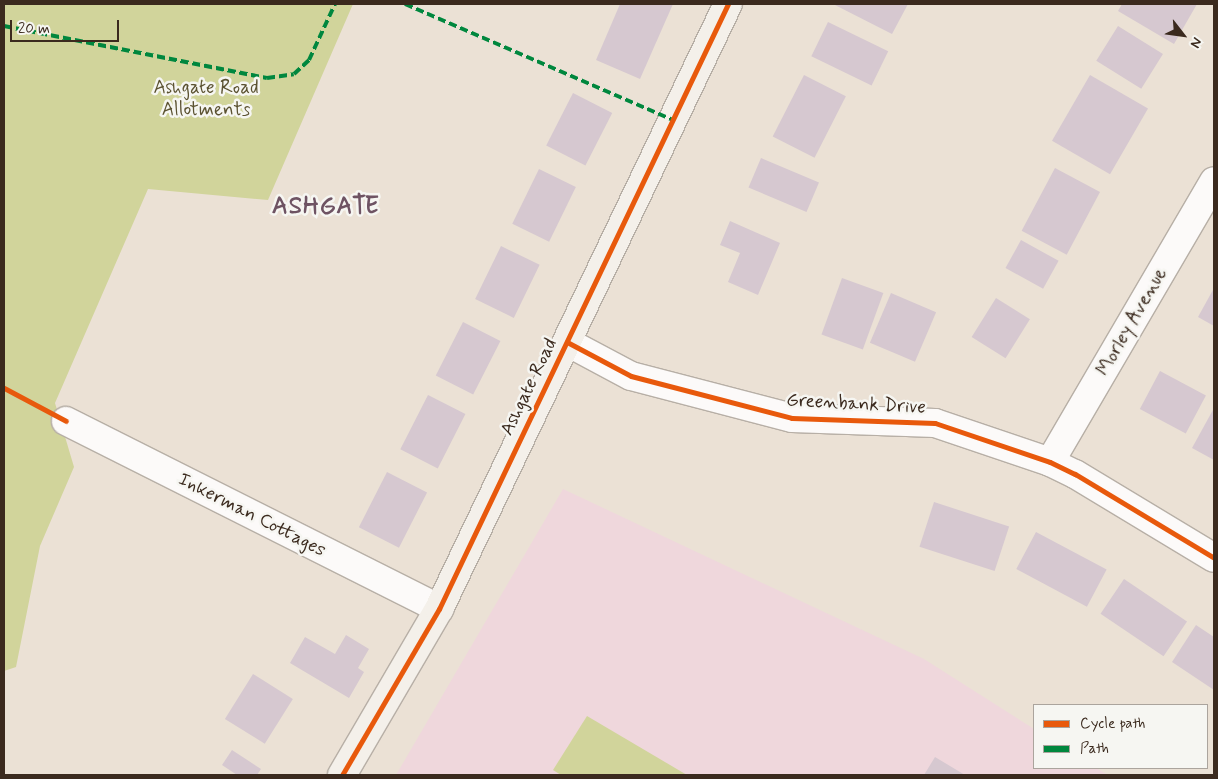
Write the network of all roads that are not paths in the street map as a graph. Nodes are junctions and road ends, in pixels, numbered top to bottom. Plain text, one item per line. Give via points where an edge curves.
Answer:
1 (728, 4) edge
2 (1214, 181) edge
3 (567, 342) junction
4 (66, 421) dead end
5 (1050, 462) junction
6 (1214, 558) edge
7 (439, 609) junction
8 (342, 775) edge

1 - 3 street, Ashgate Road
2 - 5 street, Morley Avenue
3 - 5 street, Greenbank Drive via 631,376 716,400 792,418 935,423
3 - 7 street, Ashgate Road
4 - 7 street, Inkerman Cottages
5 - 6 street, Greenbank Drive
7 - 8 street, Ashgate Road

